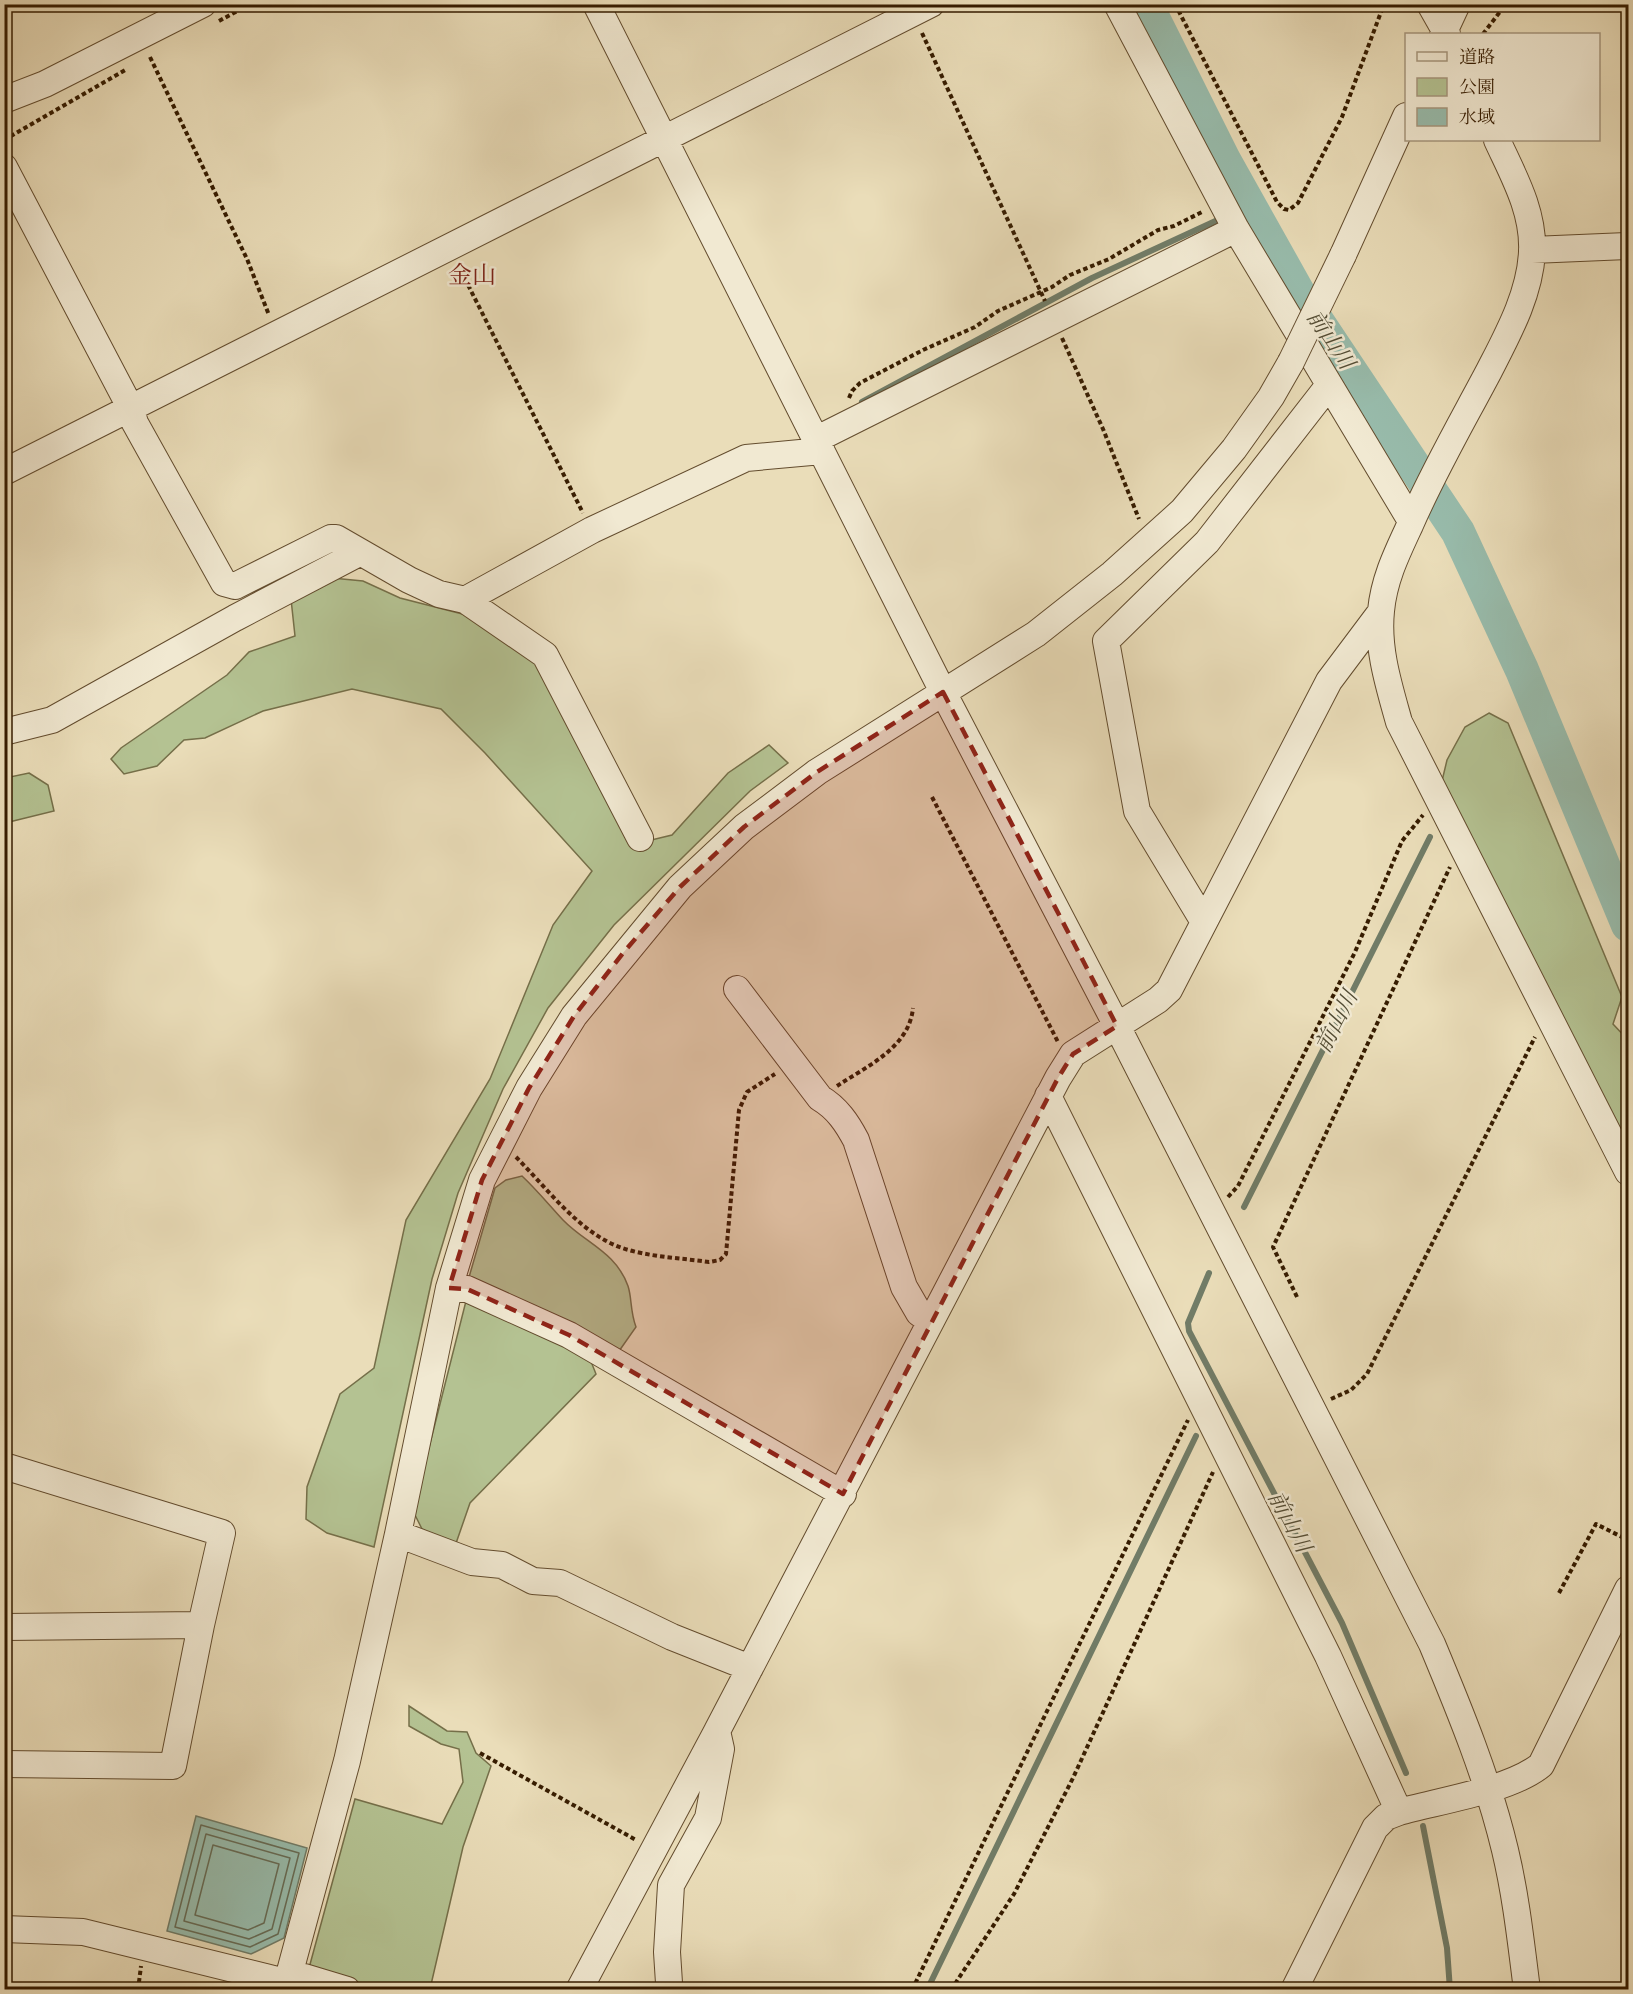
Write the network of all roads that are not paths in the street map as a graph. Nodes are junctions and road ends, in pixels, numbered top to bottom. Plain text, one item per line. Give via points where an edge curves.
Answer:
1 (596, 4) edge
2 (1117, 4) edge
3 (1430, 4) edge
4 (1457, 4) edge
5 (922, 9) edge
6 (206, 15) edge
7 (1445, 33) edge
8 (4, 100) edge
9 (1405, 120) edge
10 (664, 139) junction
11 (1497, 141) edge
12 (4, 167) edge
13 (1236, 229) junction
14 (1628, 246) edge
15 (1532, 250) junction
16 (1329, 385) junction
17 (130, 406) junction
18 (819, 444) junction
19 (4, 472) edge
20 (1414, 514) junction
21 (359, 553) junction
22 (465, 600) junction
23 (1380, 613) junction
24 (943, 692) junction
25 (4, 732) edge
26 (640, 838) dead end
27 (1204, 922) junction
28 (737, 989) dead end
29 (1117, 1026) junction
30 (1048, 1096) junction
31 (1629, 1172) edge
32 (449, 1288) junction
33 (930, 1321) junction
34 (4, 1466) edge
35 (843, 1494) junction
36 (398, 1534) junction
37 (1629, 1589) edge
38 (201, 1625) junction
39 (4, 1627) edge
40 (750, 1668) junction
41 (717, 1731) junction
42 (4, 1764) edge
43 (1487, 1789) junction
44 (1399, 1812) junction
45 (4, 1929) edge
46 (669, 1983) dead end
47 (285, 1986) edge
48 (347, 1989) edge
49 (579, 1989) edge
50 (1294, 1989) edge
51 (1527, 1989) edge

1 - 10 street
2 - 13 street
3 - 7 street
4 - 7 street
5 - 10 street
6 - 8 street
9 - 24 street, bridge via 1291,362 1234,449 1182,511 1112,574 1036,634
10 - 17 street
10 - 18 street
11 - 15 street via 1521,191
12 - 17 street
13 - 16 street
13 - 18 street via 841,427
14 - 15 street
15 - 20 street via 1528,284 1506,336
16 - 20 street
16 - 27 street via 1207,542 1106,641 1137,811
17 - 19 street
17 - 21 street via 140,434 228,586 331,538 342,540
18 - 22 street via 810,452 746,458 592,530
18 - 24 street
20 - 23 street via 1390,568
21 - 22 street via 439,594
21 - 25 street via 52,720
22 - 26 street via 545,655
23 - 27 street via 1329,681
23 - 31 street via 1380,646 1399,722
24 - 29 street
24 - 32 street via 808,779 744,827 680,887 574,1016 529,1088 482,1180
27 - 29 street via 1169,990
28 - 33 street via 793,1063 848,1124 903,1287 919,1312
29 - 30 street via 1073,1054
29 - 43 street via 1432,1644
30 - 33 street
30 - 44 street via 1328,1656
32 - 35 street via 467,1289 569,1335
32 - 36 street
33 - 35 street
34 - 38 street via 222,1533
35 - 40 street
36 - 40 street via 472,1562 502,1565 533,1581 560,1583 672,1637
36 - 47 street via 347,1761
37 - 43 street via 1542,1765 1531,1774
38 - 39 street
38 - 42 street via 173,1766
40 - 41 street
41 - 46 street via 721,1749 708,1818 671,1885
41 - 49 street
43 - 44 street
43 - 51 street via 1512,1884
44 - 50 street via 1386,1817 1375,1828
45 - 47 street via 83,1932
47 - 48 street via 304,1977

